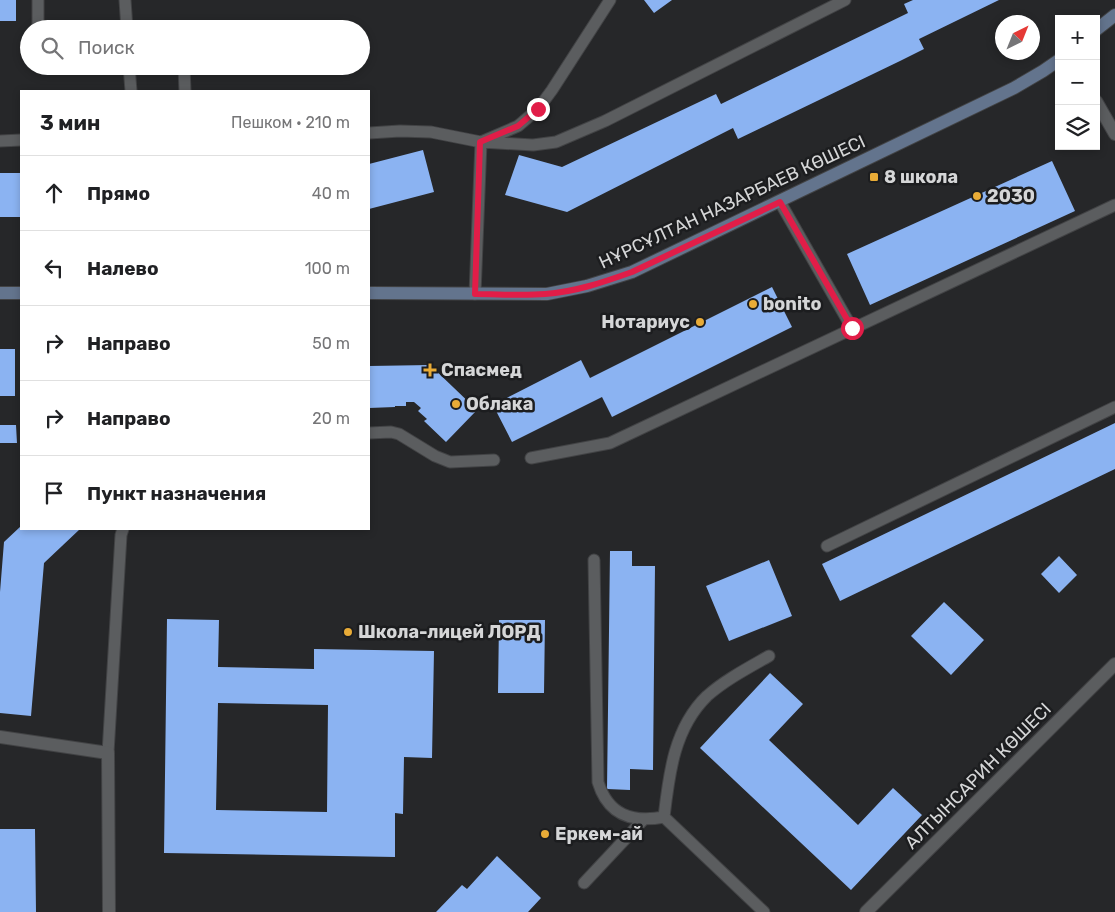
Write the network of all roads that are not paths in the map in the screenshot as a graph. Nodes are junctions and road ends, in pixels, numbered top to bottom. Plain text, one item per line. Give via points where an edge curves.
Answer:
1 (38, 0) edge
2 (125, 0) edge
3 (610, 0) edge
4 (845, 0) edge
5 (1115, 15) edge
6 (38, 20) edge
7 (126, 20) edge
8 (1100, 27) edge
9 (1055, 63) edge
10 (130, 75) edge
11 (184, 75) edge
12 (131, 90) edge
13 (185, 90) edge
14 (1099, 105) edge
15 (370, 133) edge
16 (1115, 134) edge
17 (20, 140) edge
18 (0, 141) edge
19 (480, 142) junction
20 (780, 202) junction
21 (1115, 205) edge
22 (0, 293) edge
23 (20, 293) edge
24 (370, 294) edge
25 (475, 294) junction
26 (852, 328) junction
27 (1115, 407) edge
28 (370, 433) edge
29 (530, 458) dead end
30 (494, 460) dead end
31 (123, 530) edge
32 (827, 546) dead end
33 (594, 560) dead end
34 (769, 656) dead end
35 (1115, 664) edge
36 (0, 737) edge
37 (108, 753) junction
38 (664, 817) junction
39 (643, 820) junction
40 (584, 884) dead end
41 (109, 912) edge
42 (764, 912) edge
43 (866, 912) edge

1 - 6 lane
2 - 7 lane
3 - 19 lane via 538,109 518,126
4 - 19 lane via 605,121 556,142 533,145
5 - 8 main road
9 - 20 main road, НҰРСҰЛТАН НАЗАРБАЕВ КӨШЕСІ via 1014,88
10 - 12 lane
11 - 13 lane
14 - 16 street
15 - 19 lane via 431,132
17 - 18 lane
19 - 25 lane
20 - 25 main road, НҰРСҰЛТАН НАЗАРБАЕВ КӨШЕСІ via 610,280 547,294
20 - 26 lane
21 - 26 lane
22 - 23 main road
24 - 25 main road, НҰРСҰЛТАН НАЗАРБАЕВ КӨШЕСІ
26 - 29 lane via 610,442
27 - 32 lane
28 - 30 lane via 399,434 450,462
31 - 37 lane
33 - 39 lane via 598,782 603,796 613,807 626,816
34 - 38 lane via 722,684 697,707 673,756
35 - 43 street, АЛТЫНСАРИН КӨШЕСІ
36 - 37 street
37 - 41 street
38 - 39 lane
38 - 42 lane
39 - 40 lane

